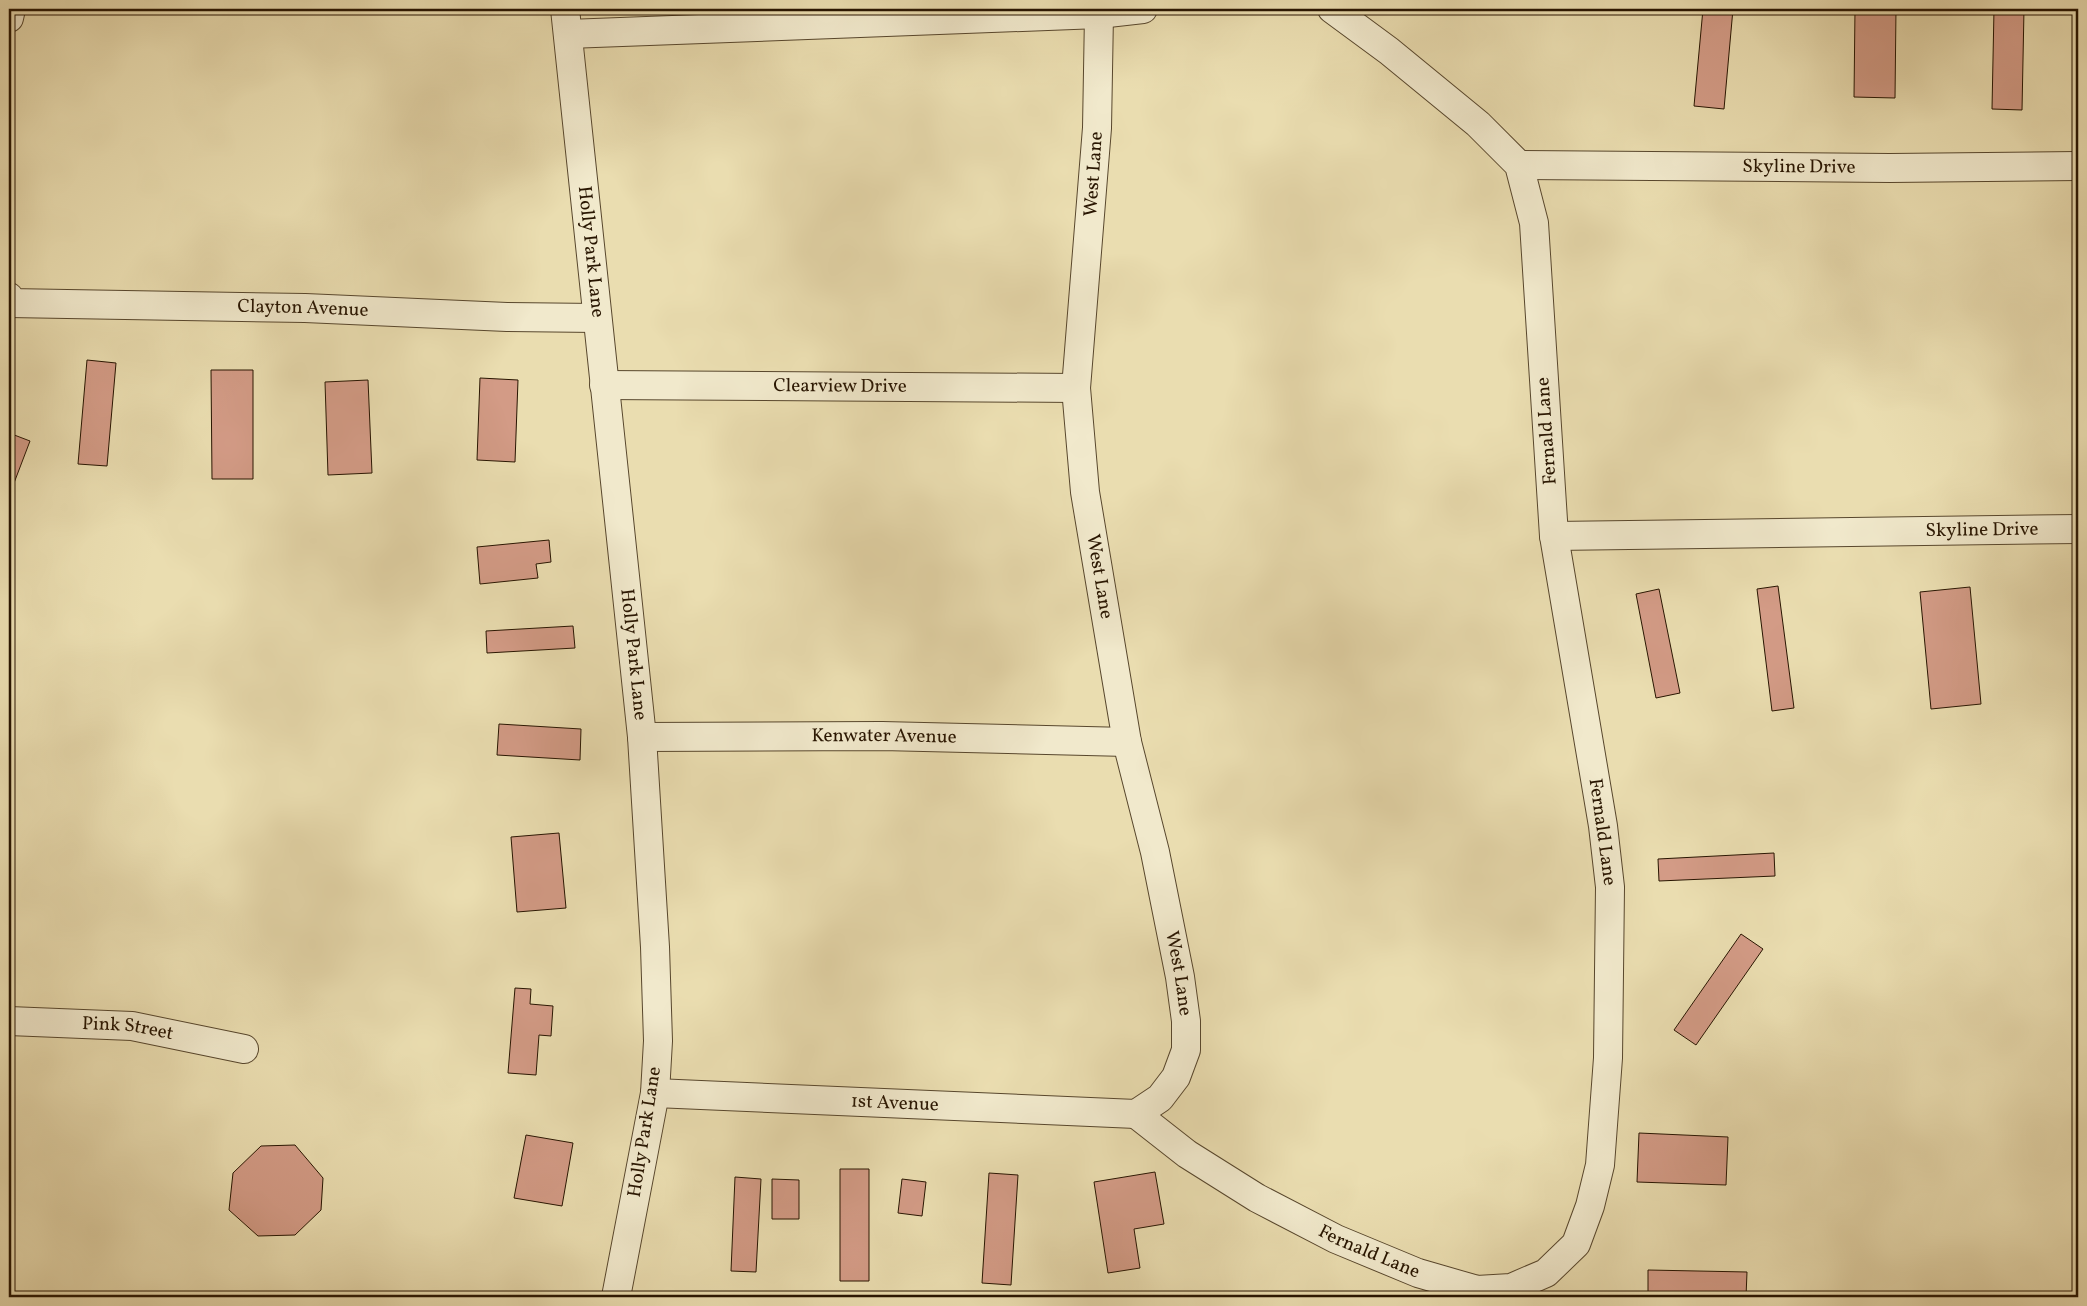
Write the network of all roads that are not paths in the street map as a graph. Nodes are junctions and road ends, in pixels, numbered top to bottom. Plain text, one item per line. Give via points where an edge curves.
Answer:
1 (11, 9) edge
2 (1143, 9) edge
3 (1332, 9) edge
4 (1099, 14) junction
5 (9, 18) edge
6 (567, 21) edge
7 (1519, 165) junction
8 (2078, 166) edge
9 (9, 297) edge
10 (9, 303) edge
11 (597, 318) junction
12 (604, 385) junction
13 (1076, 388) junction
14 (2078, 529) edge
15 (1554, 536) junction
16 (642, 737) junction
17 (1127, 742) junction
18 (9, 1021) edge
19 (244, 1049) dead end
20 (655, 1093) junction
21 (1136, 1114) junction
22 (616, 1297) edge

1 - 5 street
2 - 4 street
3 - 7 street via 1478,124
4 - 6 street
4 - 13 street, West Lane via 1097,128
6 - 11 street, Holly Park Lane
7 - 8 street, Skyline Drive
7 - 15 street, Fernald Lane via 1534,224
9 - 10 street
10 - 11 street, Clayton Avenue via 305,308
11 - 12 street, Holly Park Lane
12 - 13 street, Clearview Drive
12 - 16 street, Holly Park Lane
13 - 17 street, West Lane via 1085,492
14 - 15 street, Skyline Drive
15 - 21 street, Fernald Lane via 1604,826 1610,887 1608,1058 1600,1165 1576,1244 1546,1274 1511,1288 1477,1290 1435,1278 1336,1239 1257,1198 1187,1154
16 - 17 street, Kenwater Avenue via 882,736
16 - 20 street, Holly Park Lane via 656,947 658,1041
17 - 21 street, West Lane via 1155,852 1186,1021 1186,1050 1176,1077 1160,1098
18 - 19 street, Pink Street via 132,1026
20 - 21 street, 1st Avenue
20 - 22 street, Holly Park Lane

